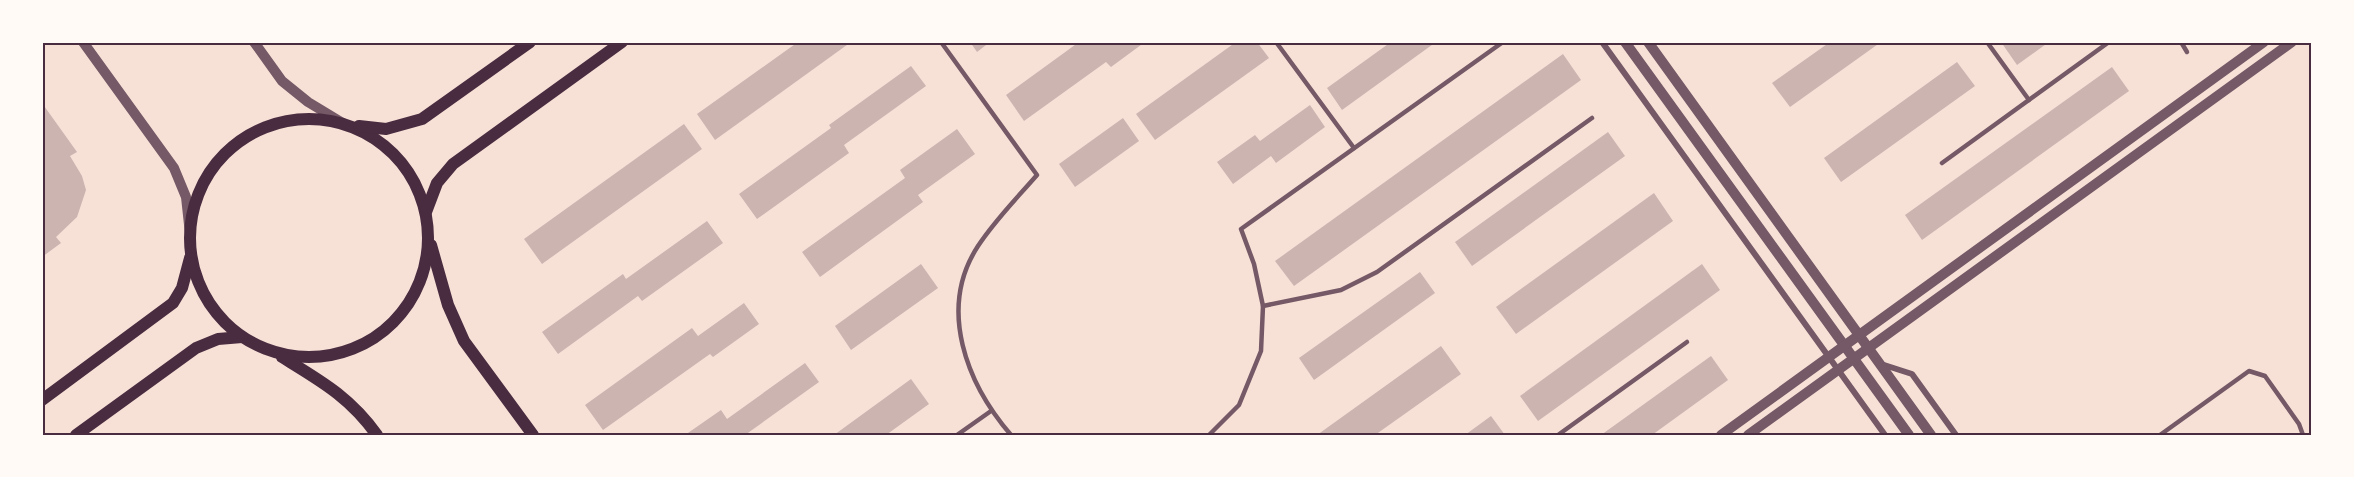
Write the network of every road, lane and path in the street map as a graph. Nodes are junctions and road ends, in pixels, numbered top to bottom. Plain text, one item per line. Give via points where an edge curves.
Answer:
1 (82, 42) edge
2 (254, 42) edge
3 (530, 42) edge
4 (622, 42) edge
5 (941, 42) edge
6 (1276, 42) edge
7 (1503, 42) edge
8 (1602, 42) edge
9 (1625, 42) edge
10 (1648, 42) edge
11 (1987, 42) edge
12 (2109, 42) edge
13 (2181, 42) edge
14 (2264, 42) edge
15 (2292, 42) edge
16 (2187, 52) dead end
17 (2029, 100) junction
18 (1592, 118) dead end
19 (347, 125) junction
20 (1354, 148) junction
21 (1942, 163) dead end
22 (426, 213) junction
23 (429, 233) junction
24 (190, 234) junction
25 (191, 254) junction
26 (1263, 306) junction
27 (1859, 335) junction
28 (242, 337) junction
29 (1687, 342) dead end
30 (1844, 345) junction
31 (1868, 348) junction
32 (273, 351) junction
33 (1828, 357) junction
34 (1854, 359) junction
35 (1879, 363) junction
36 (1838, 370) junction
37 (42, 400) edge
38 (991, 411) junction
39 (1212, 434) edge
40 (76, 435) edge
41 (377, 435) edge
42 (533, 435) edge
43 (957, 435) edge
44 (1011, 435) edge
45 (1558, 435) edge
46 (1721, 435) edge
47 (1748, 435) edge
48 (1884, 435) edge
49 (1909, 435) edge
50 (1931, 435) edge
51 (1956, 435) edge
52 (2160, 435) edge
53 (2303, 435) edge

1 - 24 street via 174,168 186,197
2 - 19 street via 282,81
3 - 19 main road via 422,119 387,129
4 - 22 main road via 453,164 437,183
5 - 38 lane via 1037,175 977,248 962,286 959,324 967,367
6 - 20 lane
7 - 20 lane
8 - 33 street
9 - 30 street
10 - 27 street
11 - 17 lane
12 - 17 lane
13 - 16 lane
14 - 27 street
15 - 31 street
17 - 21 lane
18 - 26 lane via 1377,272 1341,290
19 - 22 main road via 375,139 399,159 411,175
19 - 24 main road via 295,120 244,139 207,178
20 - 26 lane via 1241,229
22 - 23 main road
23 - 32 main road via 416,292 392,324 376,337 339,354 319,357
23 - 42 main road via 439,279 464,341
24 - 25 main road
25 - 28 main road via 199,283 213,309
25 - 37 main road via 182,288 173,303
26 - 39 lane via 1261,351 1239,405
27 - 30 street
27 - 31 street
28 - 32 main road
28 - 40 main road via 218,339 196,348
29 - 45 lane
30 - 33 street
30 - 34 street
31 - 34 street
31 - 35 street
32 - 41 main road via 333,389 360,411
33 - 36 street
33 - 46 street
34 - 36 street
34 - 49 street
35 - 50 street
35 - 51 street via 1912,374
36 - 47 street
36 - 48 street
38 - 43 lane
38 - 44 lane
52 - 53 lane via 2249,371 2265,376 2299,423

